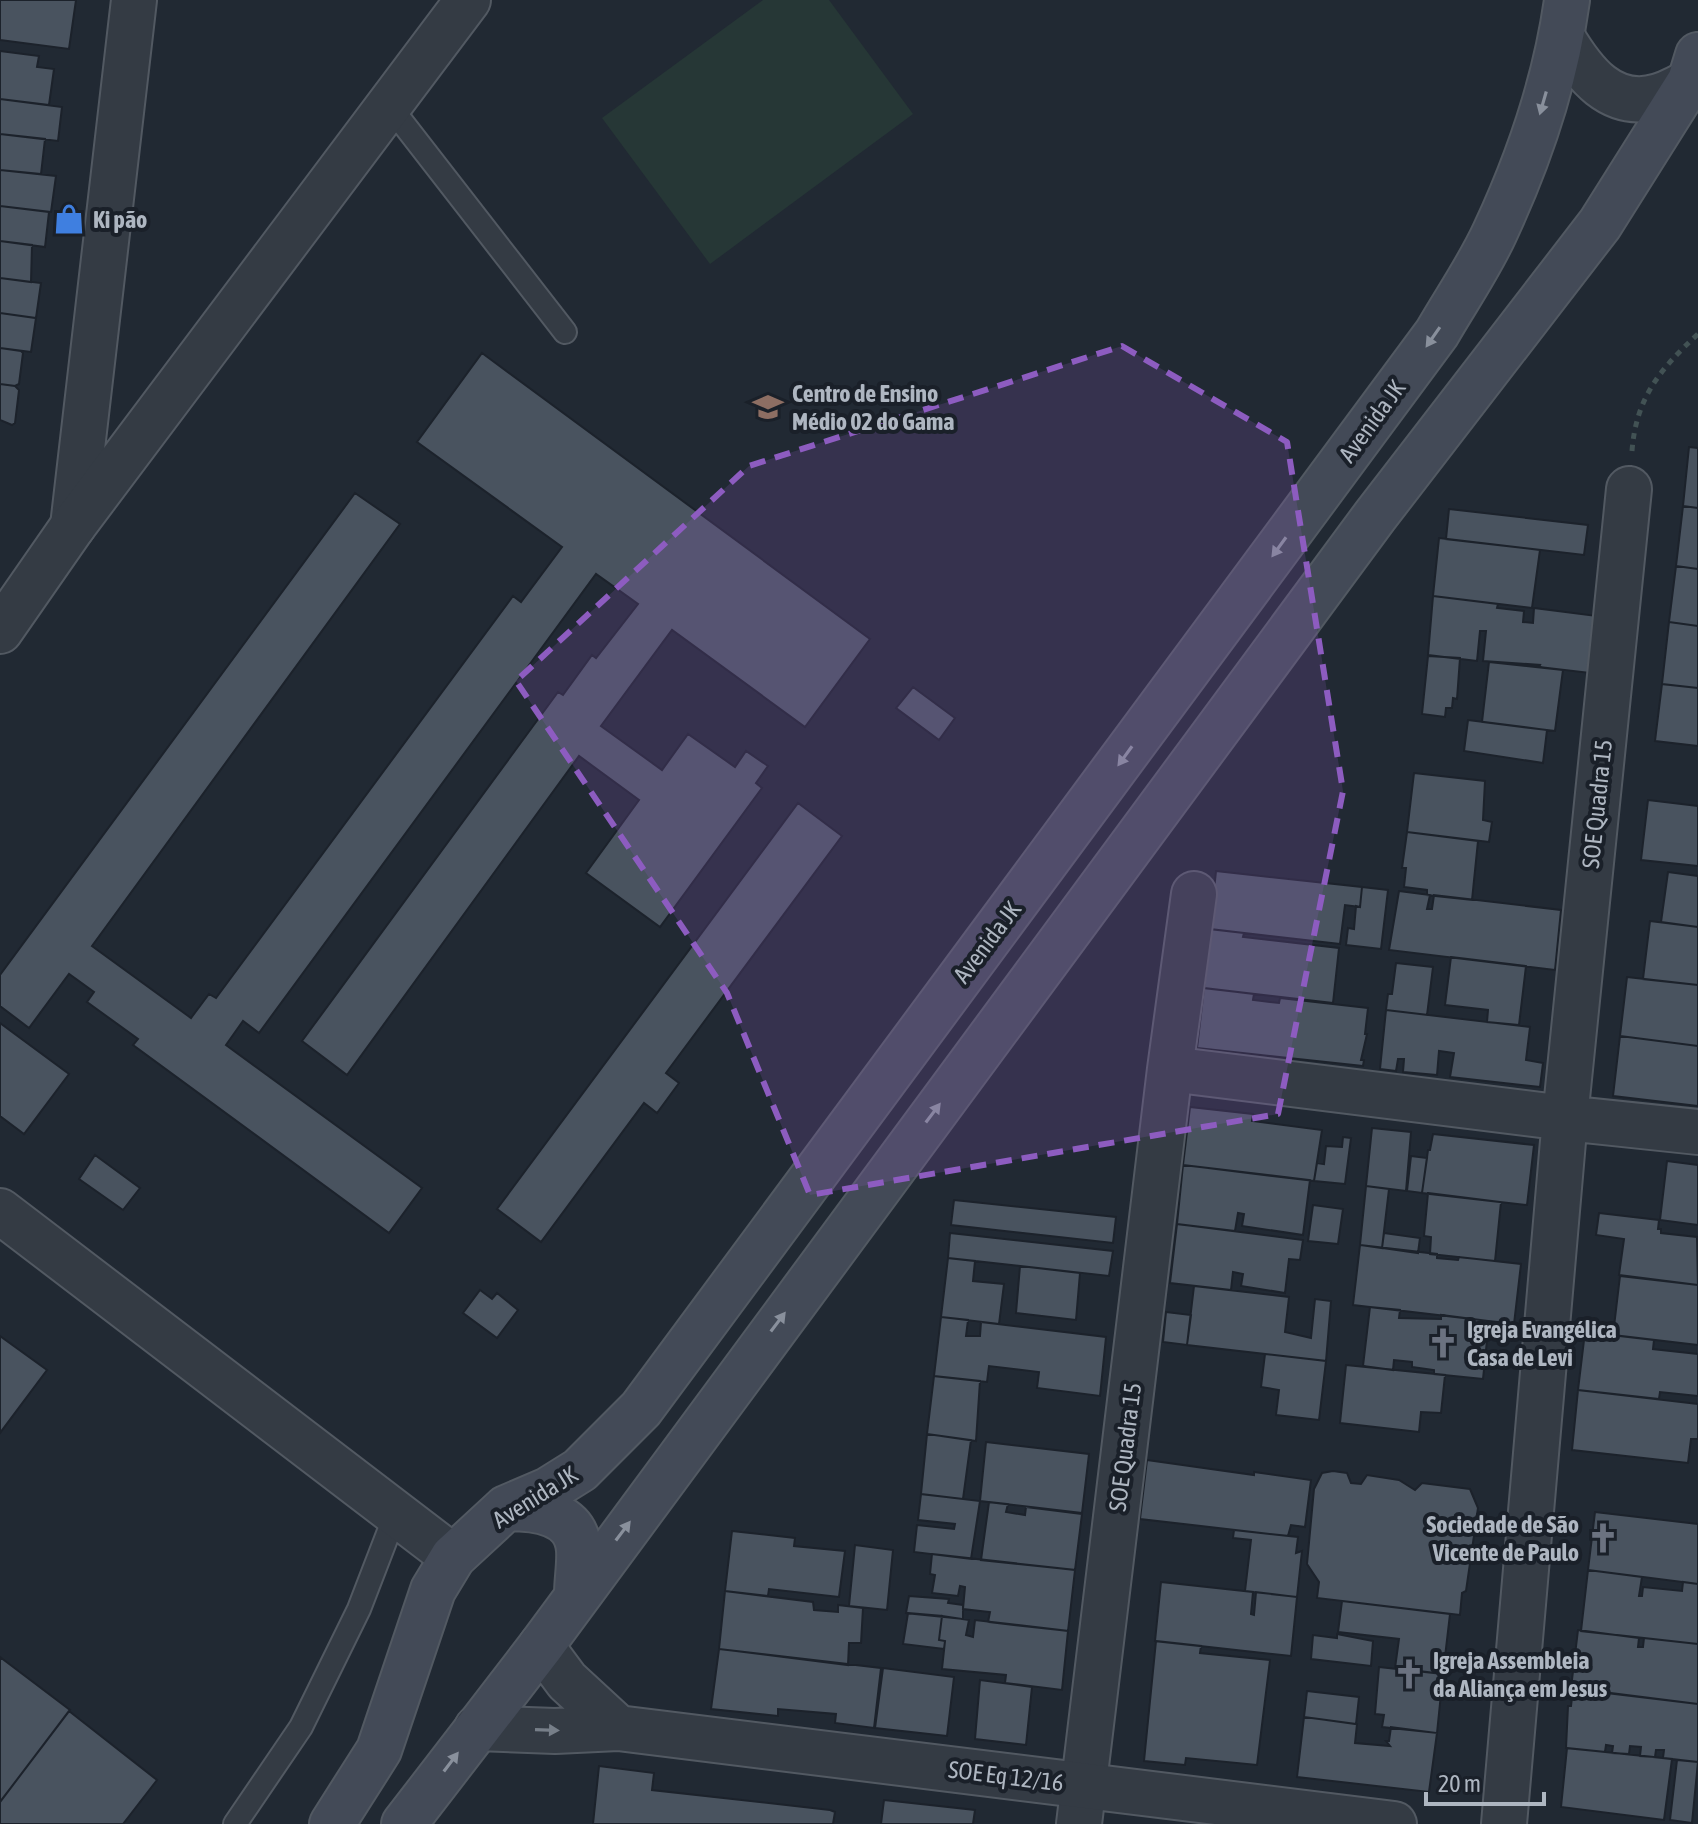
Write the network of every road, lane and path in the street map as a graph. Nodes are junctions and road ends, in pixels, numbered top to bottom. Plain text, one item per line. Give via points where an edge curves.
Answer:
1 (134, 0) edge
2 (468, 0) edge
3 (1564, 18) edge
4 (1695, 71) edge
5 (388, 104) junction
6 (565, 332) dead end
7 (1698, 334) edge
8 (1629, 489) joint
9 (73, 526) junction
10 (8, 608) edge
11 (1194, 894) dead end
12 (1170, 1069) junction
13 (1565, 1118) junction
14 (1698, 1132) edge
15 (0, 1211) edge
16 (506, 1508) junction
17 (396, 1513) junction
18 (453, 1557) junction
19 (577, 1594) junction
20 (541, 1646) junction
21 (477, 1728) junction
22 (618, 1728) junction
23 (1081, 1805) edge
24 (235, 1824) edge
25 (332, 1824) edge
26 (404, 1824) edge
27 (1394, 1824) edge
28 (1504, 1824) edge

1 - 9 street
2 - 5 street
3 - 4 street via 1580,67 1617,97 1659,96
3 -> 16 main road, Avenida JK via 1532,143 1500,221 1437,333 641,1409 580,1470
19 -> 4 main road via 1375,516 1600,224
5 - 6 lane
5 - 9 street
7 - 8 path via 1648,388 1634,425
8 - 13 street, SOE Quadra 15
9 - 10 street
11 - 12 street, SOE Quadra 15
12 - 13 street
12 - 23 street, SOE Quadra 15
13 - 14 street
13 - 28 street, SOE Quadra 15
15 - 17 street
16 - 18 main road, Avenida JK
16 - 19 main road via 554,1514 569,1527 579,1548
17 - 18 street
17 - 24 lane via 359,1609 301,1727
18 - 25 main road, Avenida JK via 433,1590 379,1750
19 - 20 main road
20 - 21 main road
20 - 22 street via 567,1681
21 -> 22 street, SOE Eq 12/16
26 -> 21 main road
22 - 23 street, SOE Eq 12/16
23 - 27 street, SOE Eq 12/16

